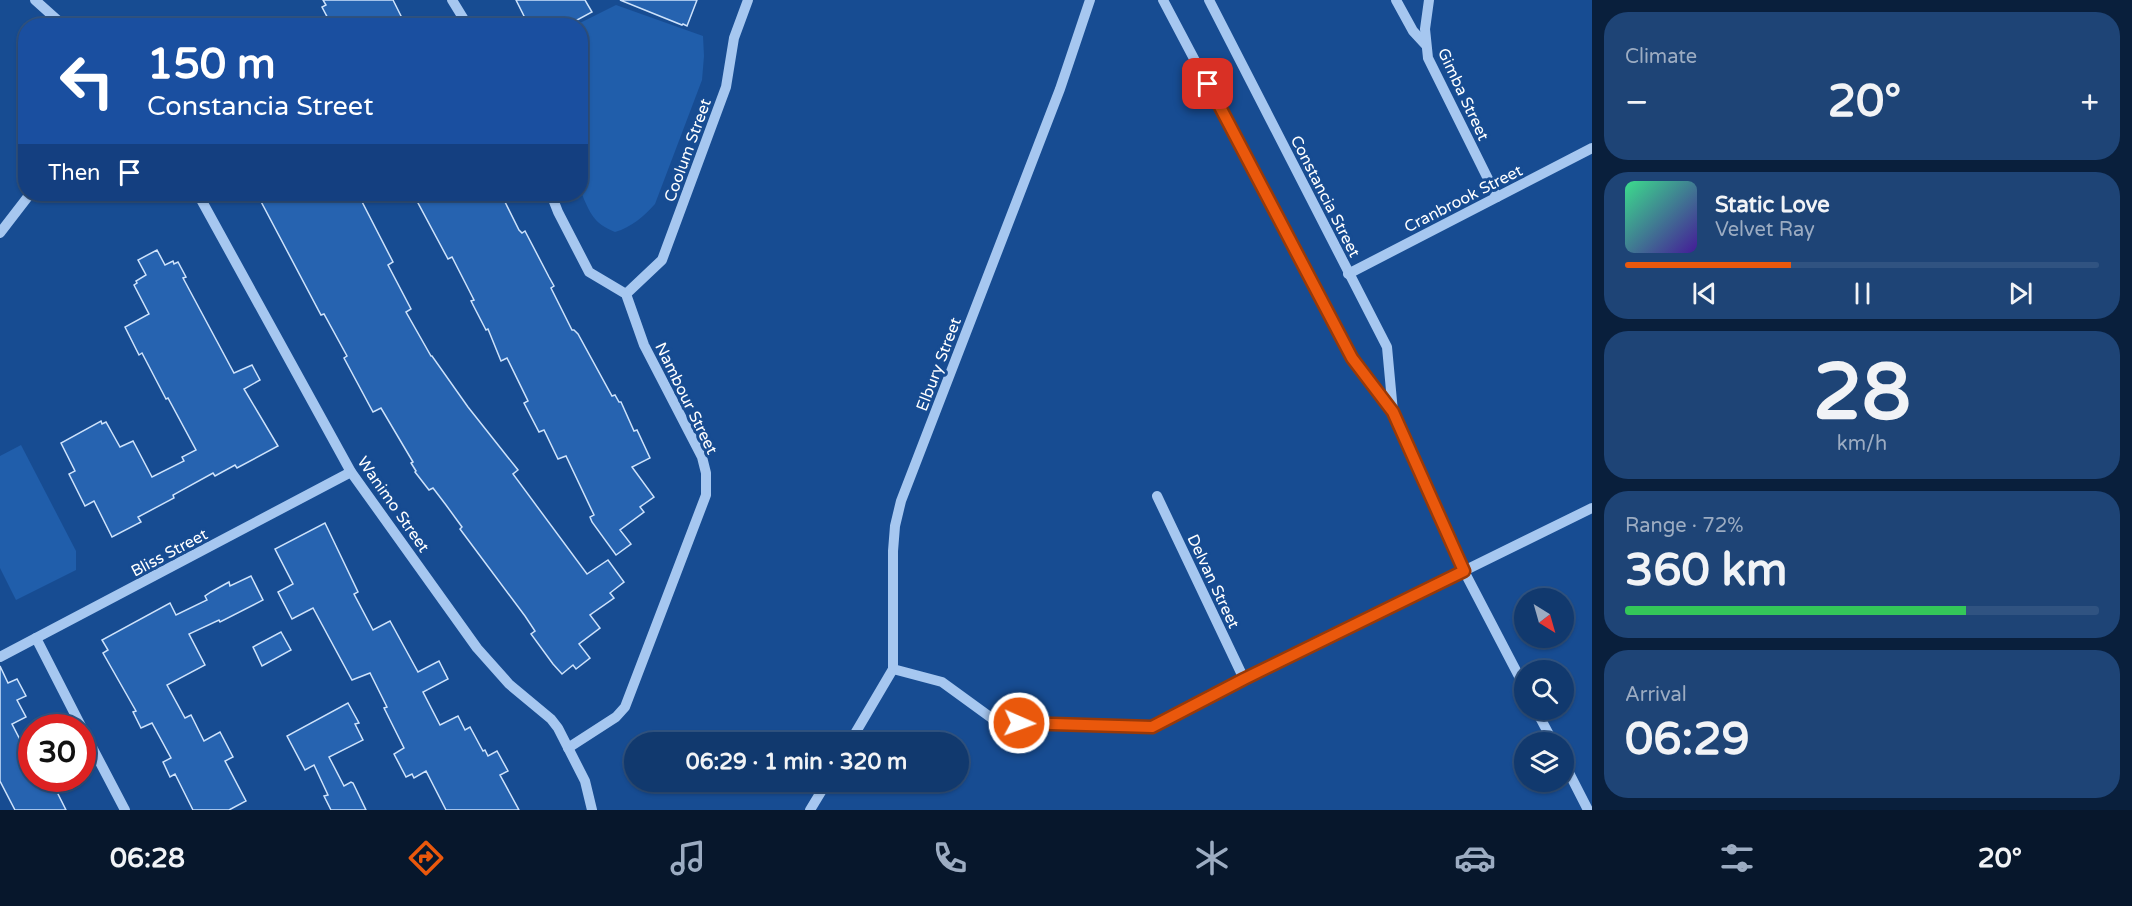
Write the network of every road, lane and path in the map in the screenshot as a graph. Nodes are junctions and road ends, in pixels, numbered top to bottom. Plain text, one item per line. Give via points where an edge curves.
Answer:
1 (35, 0) edge
2 (452, 0) edge
3 (748, 0) edge
4 (1090, 0) edge
5 (1163, 0) edge
6 (1209, 0) edge
7 (1396, 0) edge
8 (1429, 0) edge
9 (55, 18) edge
10 (463, 18) edge
11 (1425, 44) junction
12 (1592, 148) edge
13 (1497, 197) junction
14 (25, 201) edge
15 (202, 201) edge
16 (554, 201) edge
17 (0, 233) edge
18 (1348, 274) junction
19 (626, 294) junction
20 (1393, 412) junction
21 (351, 472) junction
22 (1157, 496) dead end
23 (1592, 508) edge
24 (1464, 571) junction
25 (36, 638) junction
26 (0, 657) edge
27 (1514, 667) edge
28 (893, 669) junction
29 (1244, 679) junction
30 (75, 714) edge
31 (856, 732) edge
32 (568, 748) junction
33 (96, 755) edge
34 (1574, 783) edge
35 (821, 792) edge
36 (125, 810) edge
37 (592, 810) edge
38 (810, 810) edge
39 (1588, 810) edge

1 - 9 street
2 - 10 street
3 - 19 street, Coolum Street via 734,38 726,87 662,260
4 - 28 street, Elbury Street via 1056,100 901,501 893,551
5 - 20 street, Constancia Street via 1352,358
6 - 18 street, Constancia Street
7 - 11 street via 1413,32
8 - 11 street, Gimba Street
11 - 13 street, Gimba Street via 1428,58
12 - 13 street, Cranbrook Street
13 - 18 street, Cranbrook Street
14 - 17 street
15 - 21 street, Wanimo Street
16 - 19 street via 589,272
18 - 20 street, Constancia Street via 1387,347
19 - 32 street, Nambour Street via 645,345 702,457 706,495 625,707
20 - 24 street, Constancia Street
21 - 25 street, Bliss Street
21 - 32 street, Wanimo Street via 477,648 509,684 551,719
22 - 29 street, Delvan Street
23 - 24 street
24 - 27 street, Constancia Street
24 - 29 street
25 - 26 street, Bliss Street
25 - 30 street
28 - 29 street via 942,682 997,722 1152,727
28 - 31 street
32 - 37 street, Wanimo Street via 585,781
33 - 36 street
34 - 39 street
35 - 38 street

